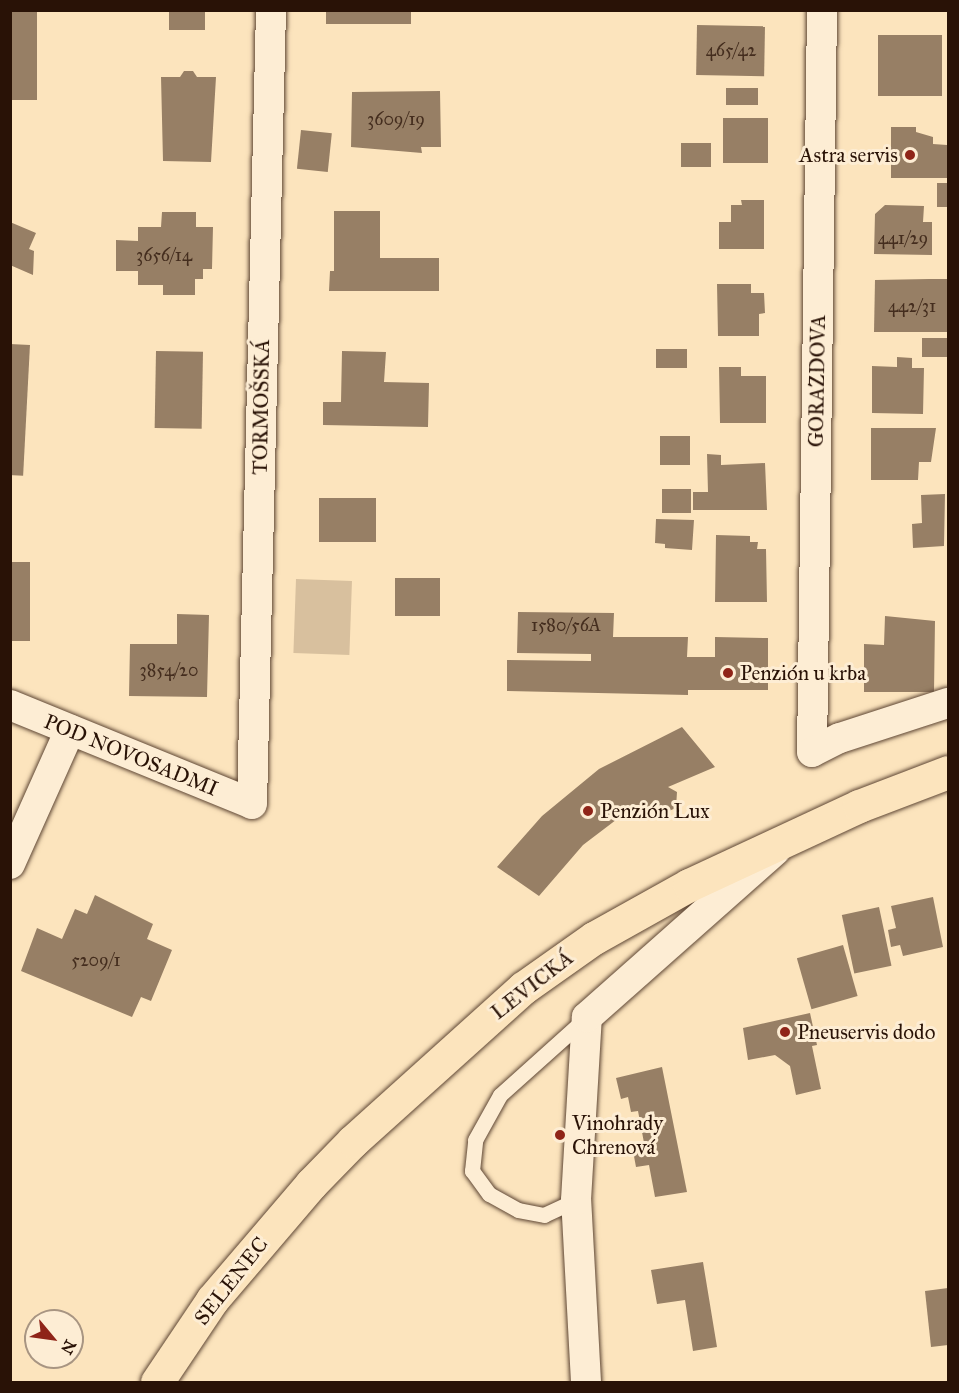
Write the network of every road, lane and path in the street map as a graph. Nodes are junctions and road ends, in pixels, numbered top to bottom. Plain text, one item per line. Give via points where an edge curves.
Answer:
1 (271, 10) edge
2 (822, 10) edge
3 (948, 703) edge
4 (10, 705) edge
5 (70, 730) junction
6 (948, 772) edge
7 (252, 804) joint
8 (789, 837) junction
9 (10, 864) edge
10 (587, 1017) junction
11 (311, 1184) joint
12 (576, 1200) junction
13 (157, 1383) edge
14 (586, 1383) edge

1 - 7 street, TORMOŠSKÁ
2 - 3 street, GORAZDOVA via 812,752 840,738
4 - 5 street, POD NOVOSADMI
5 - 7 street, POD NOVOSADMI
5 - 9 street
6 - 8 main road, LEVICKÁ
8 - 10 street, LEVICKÁ
8 - 11 main road, LEVICKÁ via 689,885 594,938 523,988 458,1043
10 - 12 street
10 - 12 lane, LEVICKÁ via 500,1095 475,1140 472,1172 489,1194 518,1210 544,1215
11 - 13 main road, SELENEC via 212,1300
12 - 14 street

